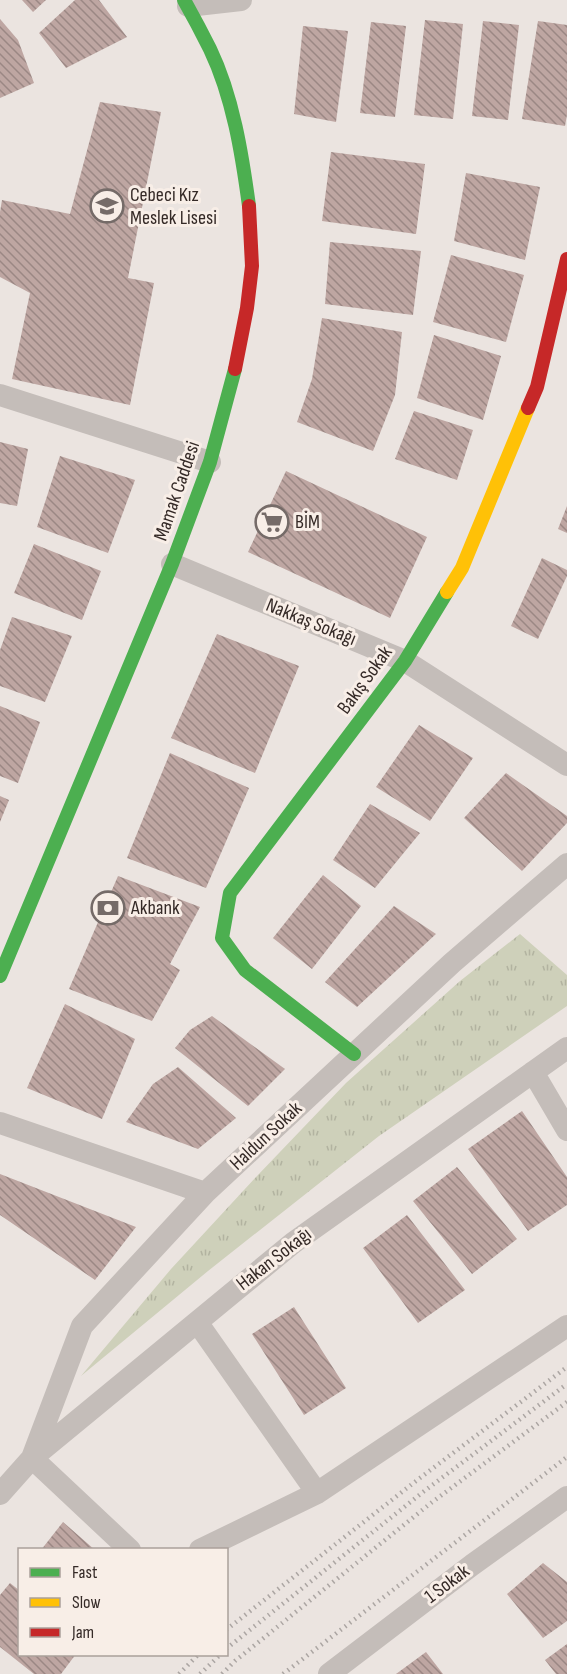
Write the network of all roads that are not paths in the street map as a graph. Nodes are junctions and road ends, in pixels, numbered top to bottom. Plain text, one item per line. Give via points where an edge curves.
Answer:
1 (241, 0) edge
2 (186, 3) edge
3 (567, 259) edge
4 (0, 395) edge
5 (210, 462) junction
6 (172, 564) junction
7 (405, 661) junction
8 (567, 765) edge
9 (567, 864) edge
10 (0, 976) edge
11 (567, 1048) edge
12 (354, 1054) junction
13 (533, 1072) junction
14 (0, 1123) edge
15 (567, 1130) edge
16 (205, 1192) junction
17 (196, 1322) junction
18 (567, 1326) edge
19 (32, 1458) junction
20 (317, 1493) junction
21 (0, 1494) edge
22 (567, 1497) edge
23 (128, 1548) edge
24 (204, 1548) edge
25 (329, 1674) edge

1 - 2 street
2 - 5 main road, Mamak Caddesi via 211,51 229,101 242,153 250,218 252,266 247,308
3 - 7 main road, Bakış Sokak via 537,387 462,568
4 - 5 street
5 - 6 main road, Mamak Caddesi
6 - 7 street, Nakkaş Sokağı
6 - 10 main road, Mamak Caddesi
7 - 8 street, Nakkaş Sokağı
7 - 12 main road, Bakış Sokak via 230,893 222,938 245,970
9 - 12 street, Haldun Sokak
11 - 13 street, Hakan Sokağı
12 - 16 street, Haldun Sokak
13 - 15 street
13 - 17 street, Hakan Sokağı via 293,1242
14 - 16 street
16 - 19 street, Haldun Sokak via 82,1326
17 - 19 street, Hakan Sokağı
17 - 20 street
18 - 20 street
19 - 21 street, Hakan Sokağı
19 - 23 street
20 - 24 street
22 - 25 street, 1 Sokak

